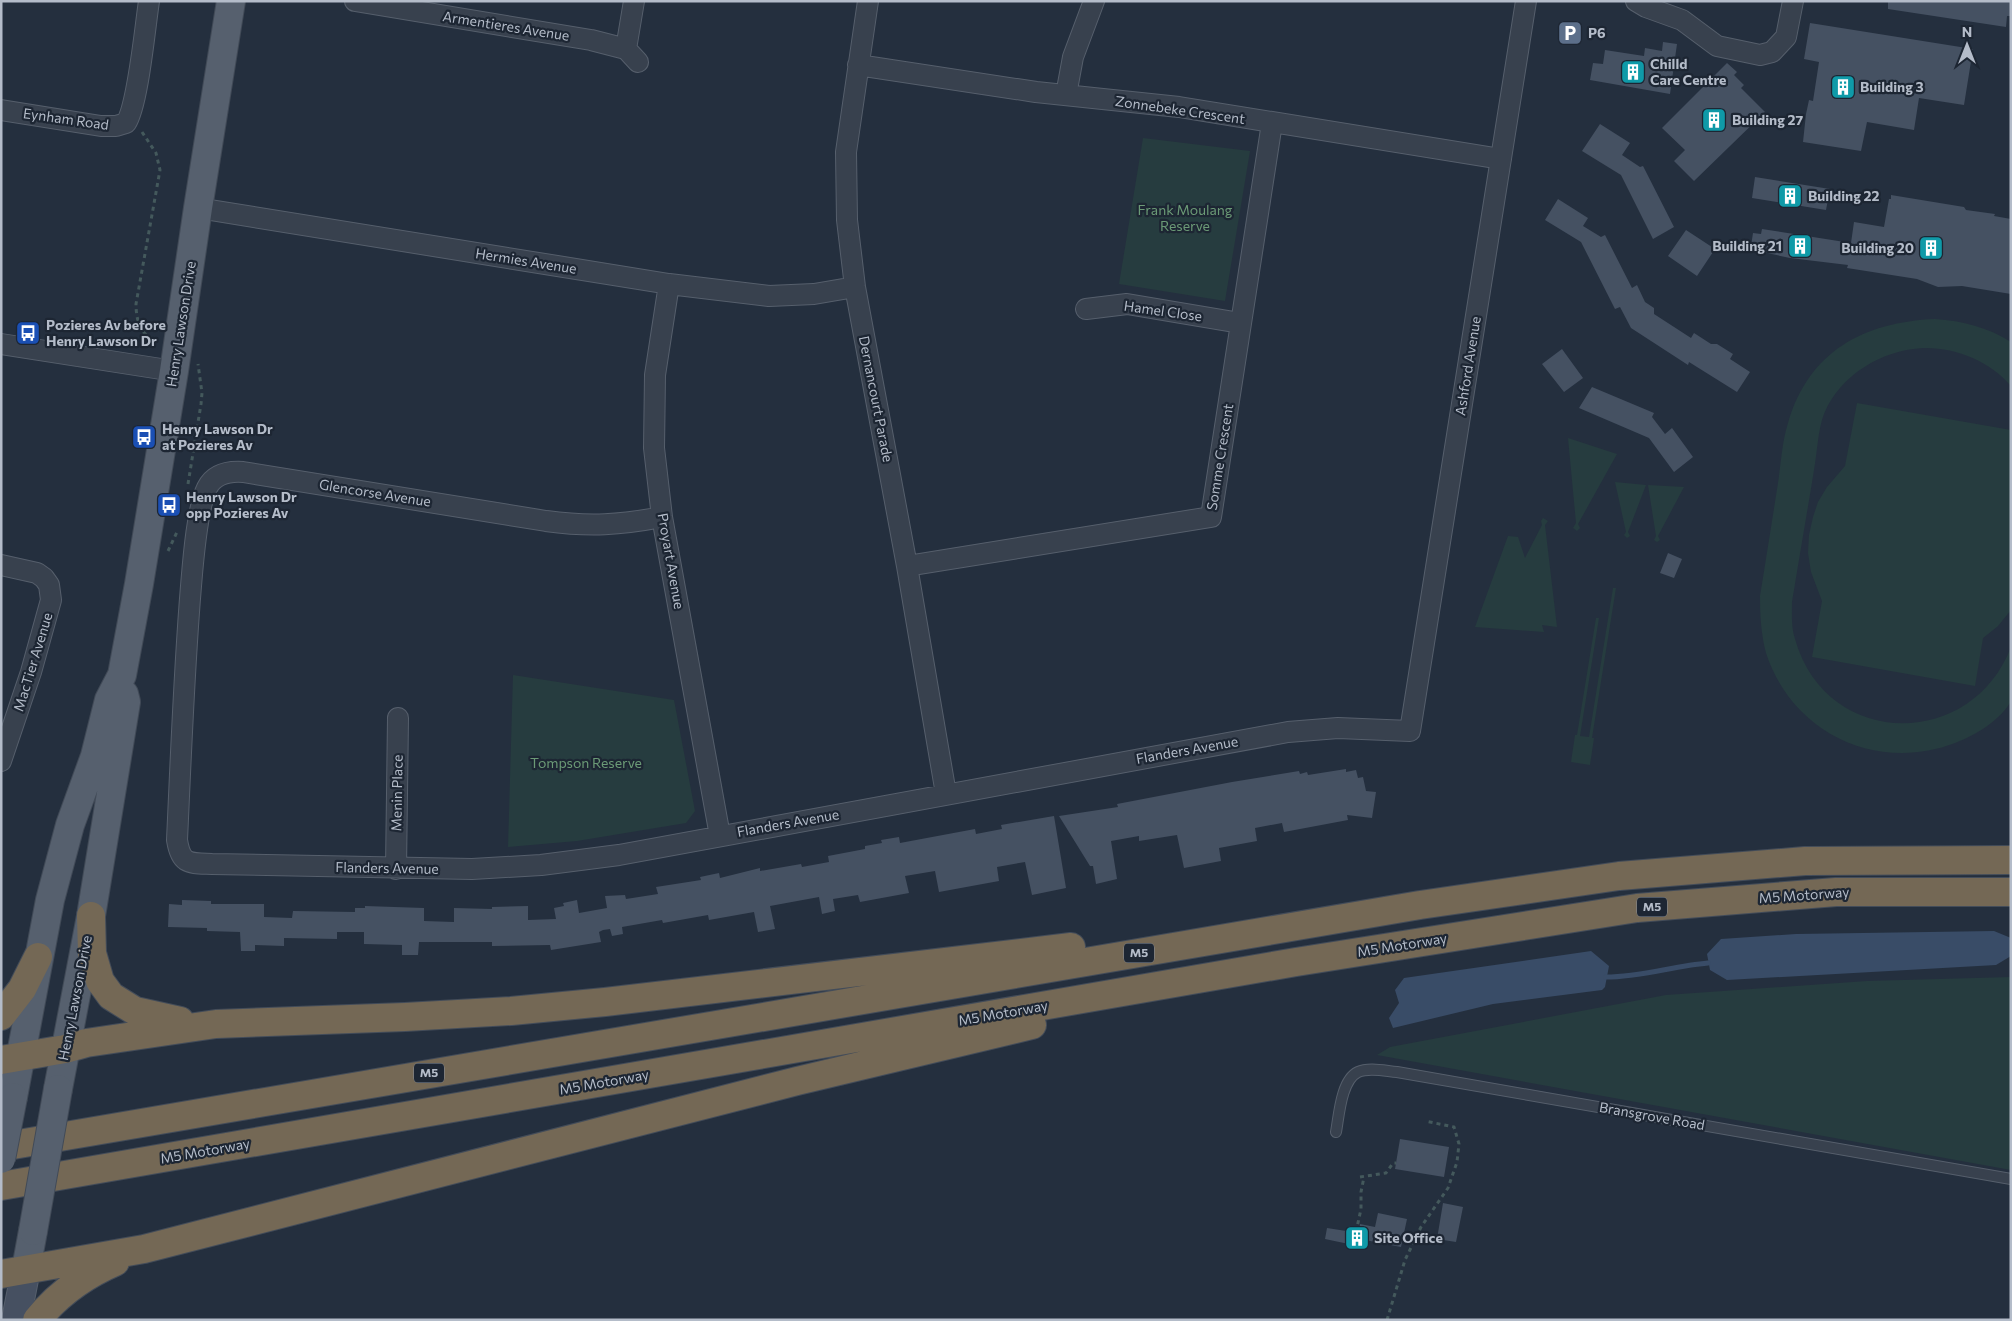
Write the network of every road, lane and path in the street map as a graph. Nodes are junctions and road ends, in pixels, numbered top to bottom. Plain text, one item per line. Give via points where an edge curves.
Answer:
1 (149, 1) edge
2 (231, 1) edge
3 (355, 1) edge
4 (634, 1) edge
5 (868, 1) edge
6 (1094, 1) edge
7 (1526, 1) edge
8 (1636, 1) edge
9 (1793, 1) edge
10 (858, 65) junction
11 (1066, 95) junction
12 (1, 110) edge
13 (133, 123) junction
14 (1272, 123) junction
15 (1501, 159) junction
16 (198, 208) junction
17 (669, 284) junction
18 (855, 287) junction
19 (1086, 309) dead end
20 (1240, 323) junction
21 (155, 340) dead end
22 (1, 344) edge
23 (186, 365) junction
24 (187, 487) dead end
25 (662, 517) junction
26 (180, 525) dead end
27 (165, 558) dead end
28 (1, 565) edge
29 (907, 566) junction
30 (122, 675) junction
31 (398, 718) dead end
32 (1410, 731) joint
33 (1, 761) edge
34 (946, 794) junction
35 (720, 836) junction
36 (177, 840) joint
37 (2011, 860) edge
38 (396, 869) junction
39 (2011, 892) edge
40 (1420, 905) junction
41 (91, 916) junction
42 (38, 957) junction
43 (1296, 962) junction
44 (1, 1016) edge
45 (216, 1024) junction
46 (65, 1049) junction
47 (10, 1059) edge
48 (1425, 1121) dead end
49 (1336, 1132) dead end
50 (1, 1147) edge
51 (1, 1160) edge
52 (1396, 1163) dead end
53 (2011, 1179) edge
54 (1, 1186) edge
55 (1356, 1232) dead end
56 (144, 1249) junction
57 (14, 1271) edge
58 (16, 1320) edge
59 (38, 1320) edge
60 (1387, 1320) edge

1 - 13 street via 134,96
2 - 16 main road, Henry Lawson Drive
3 - 4 street, Armentieres Avenue via 591,40 632,56
5 - 10 street, Dernancourt Parade
6 - 11 street via 1073,57
7 - 15 street, Ashford Avenue
8 - 9 street via 1682,20 1717,46 1760,56 1772,52 1786,37
10 - 11 street, Zonnebeke Crescent
10 - 18 street, Dernancourt Parade via 846,152 845,186
11 - 14 street, Zonnebeke Crescent via 1179,107
12 - 13 street, Eynham Road via 101,126
13 - 21 path via 156,153 160,170 136,304 139,326 150,339
14 - 15 street, Zonnebeke Crescent
14 - 20 street, Somme Crescent
15 - 32 street, Ashford Avenue
16 - 17 street, Hermies Avenue
16 - 23 main road, Henry Lawson Drive
17 - 18 street, Hermies Avenue via 769,296 814,294
17 - 25 street, Proyart Avenue via 655,374 654,448
18 - 29 street, Dernancourt Parade
19 - 20 street, Hamel Close via 1127,304
20 - 29 street, Somme Crescent via 1211,517
22 - 23 street
23 - 24 path via 201,387
23 - 30 main road, Henry Lawson Drive
25 - 35 street, Proyart Avenue
25 - 36 street, Glencorse Avenue via 624,524 585,526 243,472 222,474 208,487 203,498 193,558
26 - 27 path
28 - 33 street, MacTier Avenue via 37,572 49,585 51,600
29 - 34 street, Dernancourt Parade
30 - 41 main road, Henry Lawson Drive via 126,702
30 - 42 main road, Henry Lawson Drive via 109,700 70,825
31 - 38 street, Menin Place
32 - 34 street, Flanders Avenue via 1338,728 1288,732
34 - 35 street, Flanders Avenue
35 - 38 street, Flanders Avenue via 619,855 541,865
36 - 38 street, Flanders Avenue via 180,855 192,863
37 - 40 highway, M5 via 1796,862 1619,876
39 - 43 highway, M5 Motorway / M5 via 1836,892 1637,908
40 - 45 highway via 605,1002 511,1011
40 - 50 highway, M5
41 - 45 highway via 92,953 100,981 110,996 135,1012 171,1020
41 - 46 main road, Henry Lawson Drive
42 - 44 highway via 22,989
42 - 47 main road, Henry Lawson Drive
43 - 54 highway, M5 Motorway / M5
43 - 56 highway via 863,1064
45 - 46 highway via 95,1041
46 - 47 highway
46 - 57 main road, Henry Lawson Drive, bridge via 33,1231
47 - 51 main road, Henry Lawson Drive, bridge via 13,1097
48 - 60 path via 1454,1127 1459,1144 1457,1162 1448,1188 1421,1227 1405,1260
49 - 53 lane, Bransgrove Road via 1345,1087 1351,1076 1359,1071 1374,1070
52 - 55 path via 1393,1162 1386,1173 1362,1177
56 - 57 highway
56 - 59 highway via 100,1269 65,1291
57 - 58 main road, Henry Lawson Drive

